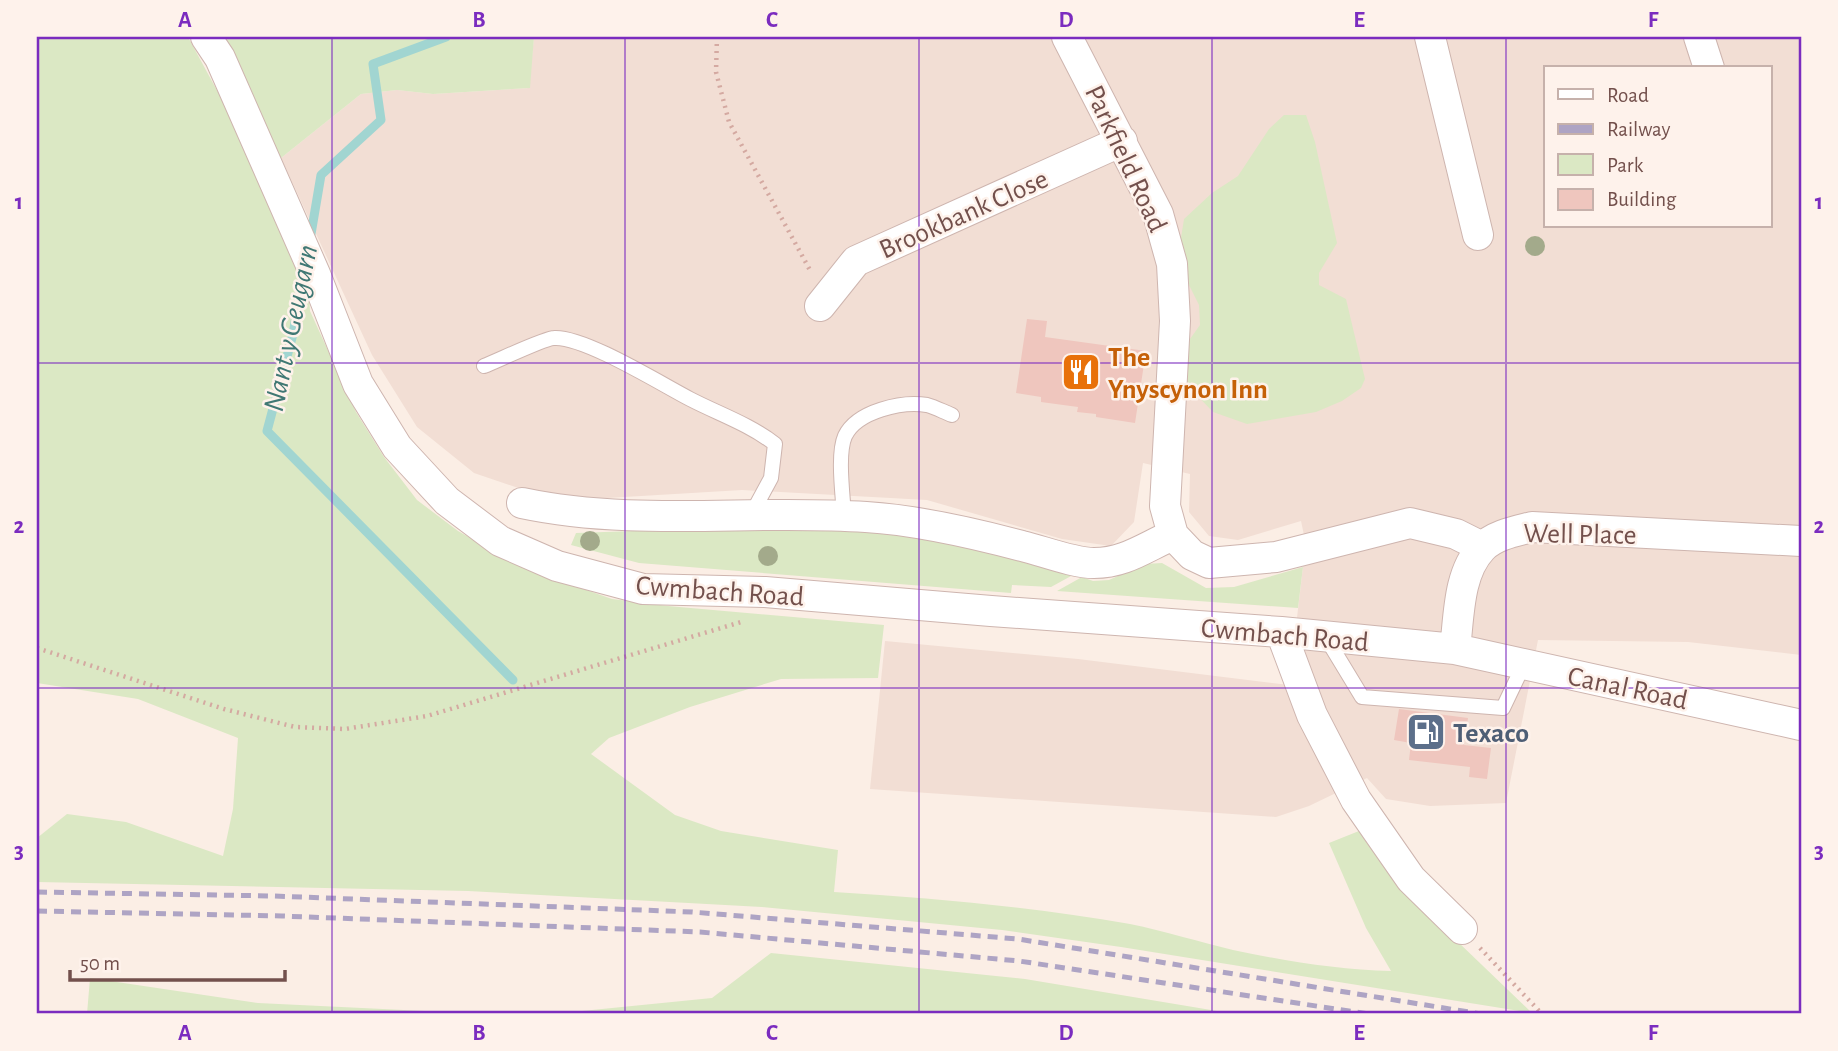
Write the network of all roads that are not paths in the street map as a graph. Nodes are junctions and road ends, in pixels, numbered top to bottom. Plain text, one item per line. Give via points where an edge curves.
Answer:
1 (206, 37) edge
2 (1067, 37) edge
3 (1430, 37) edge
4 (1699, 37) edge
5 (1708, 66) edge
6 (1122, 141) junction
7 (1478, 235) dead end
8 (820, 306) dead end
9 (484, 366) dead end
10 (952, 415) dead end
11 (522, 503) dead end
12 (751, 516) junction
13 (844, 516) junction
14 (1172, 535) junction
15 (1801, 541) edge
16 (1482, 547) junction
17 (1280, 632) junction
18 (1325, 636) junction
19 (1455, 649) junction
20 (1524, 664) junction
21 (1801, 725) edge
22 (1462, 929) road end

1 - 17 street, Cwmbach Road via 220,58 315,274 358,384 397,447 447,500 500,541 556,566 643,589 765,592
2 - 6 street, Parkfield Road
3 - 7 street
4 - 5 street
6 - 8 street, Brookbank Close via 856,261
6 - 14 street, Parkfield Road via 1158,214 1174,283 1165,506
9 - 12 lane via 553,337 580,343 757,430 775,444 771,478
10 - 13 lane via 926,405 880,408 861,419 845,436 841,466
11 - 12 street via 633,515
12 - 13 street
13 - 14 street via 972,533 1091,563 1135,555
14 - 16 street, Well Place via 1192,555 1209,563 1276,557 1410,523 1457,534
15 - 16 street, Well Place via 1532,527 1507,533
16 - 19 street via 1467,571
17 - 18 street, Cwmbach Road
17 - 22 street via 1312,715 1356,800 1412,879
18 - 19 street, Cwmbach Road
18 - 20 lane via 1362,696 1503,708
19 - 20 street, Canal Road
20 - 21 street, Canal Road

